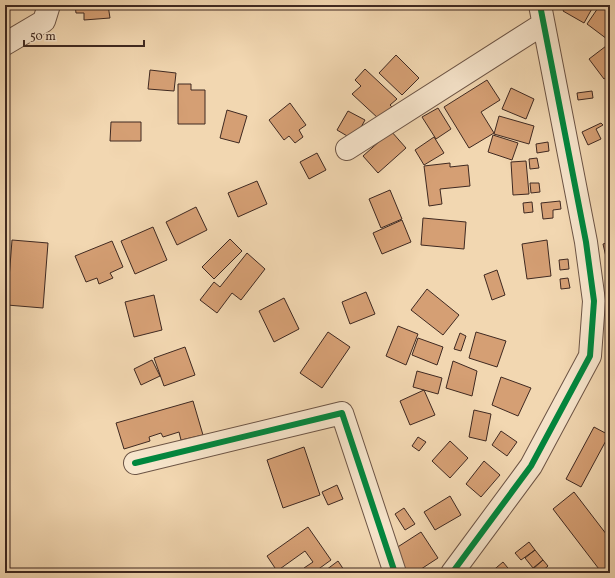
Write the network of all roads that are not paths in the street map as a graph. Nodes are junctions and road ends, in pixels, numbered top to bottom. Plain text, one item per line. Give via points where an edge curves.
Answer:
1 (49, 5) edge
2 (541, 14) edge
3 (5, 44) edge
4 (347, 150) dead end
5 (135, 463) dead end
6 (395, 573) edge
7 (452, 573) edge

1 - 3 street via 44,21
2 - 4 street
2 - 7 street via 586,242 594,301 590,356 531,466
5 - 6 street via 342,413

